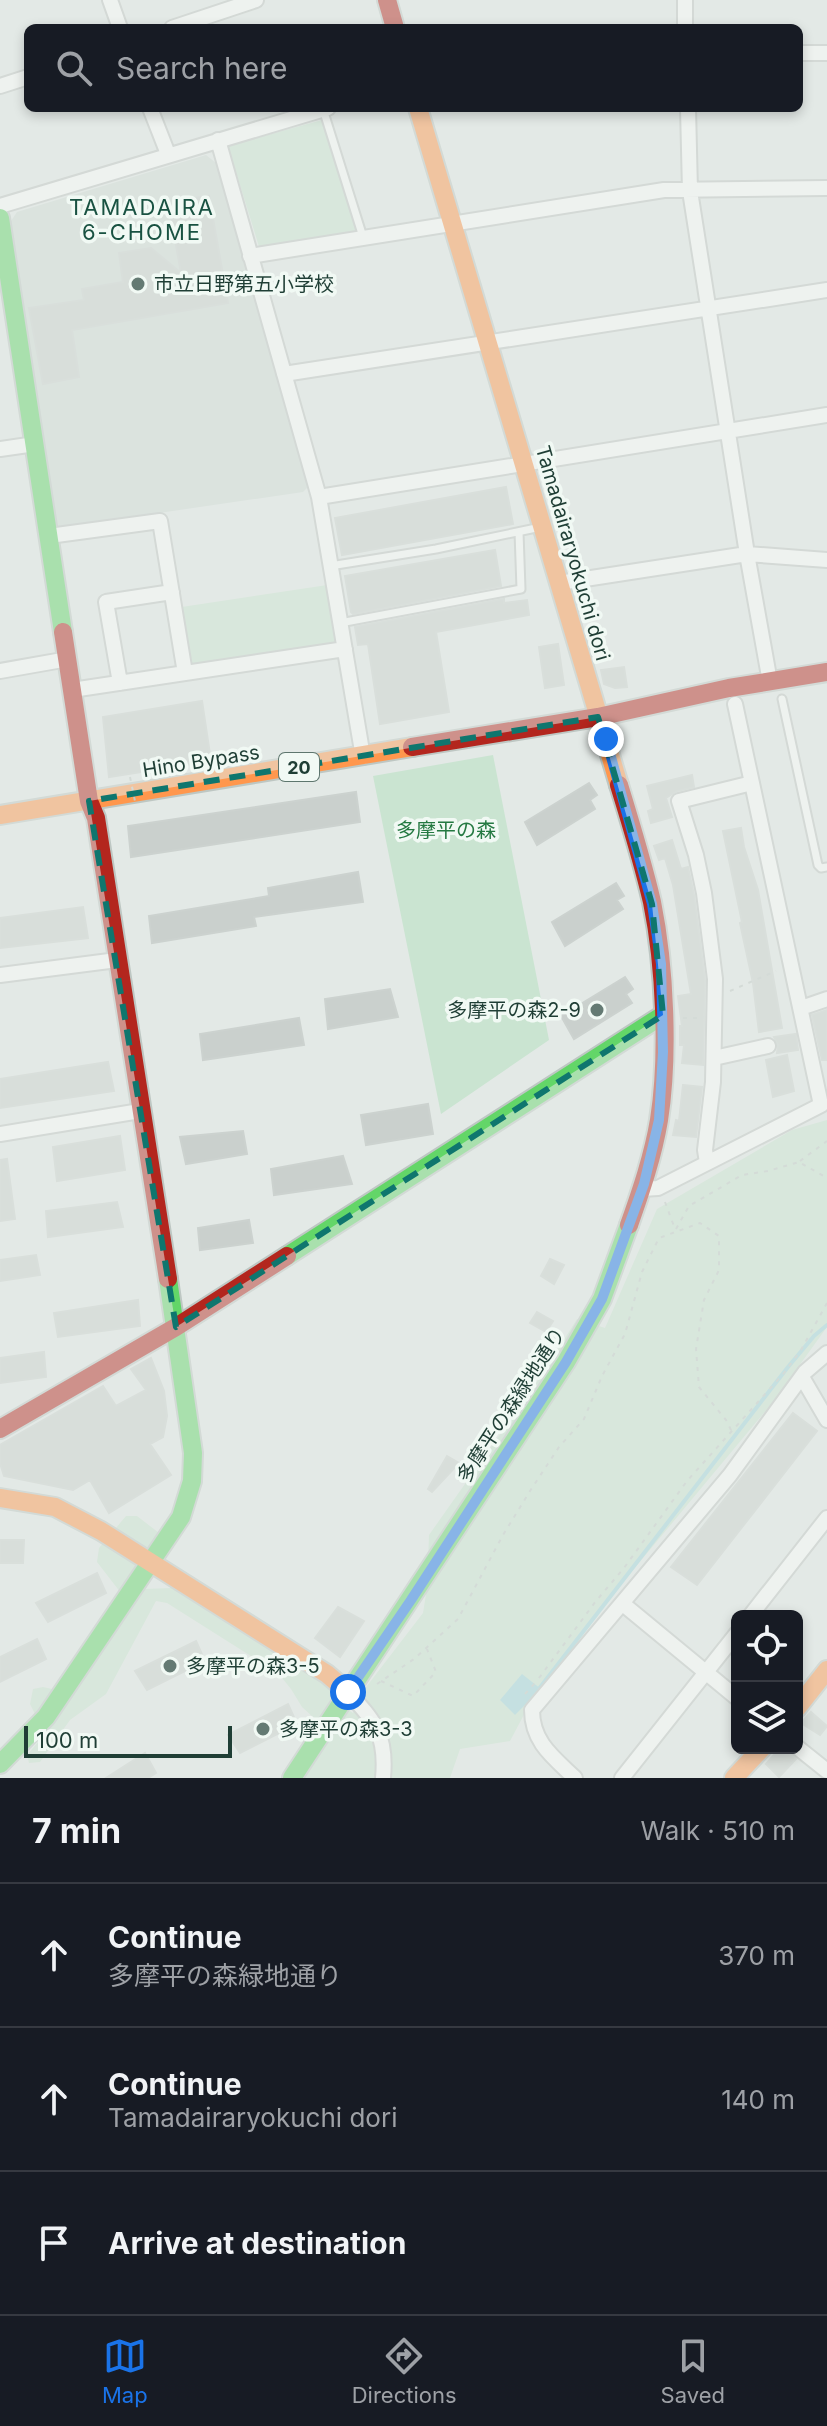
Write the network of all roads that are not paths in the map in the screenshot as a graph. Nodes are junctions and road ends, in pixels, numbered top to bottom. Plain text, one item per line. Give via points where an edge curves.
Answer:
1 (110, 0) edge
2 (256, 0) edge
3 (387, 0) edge
4 (685, 0) edge
5 (119, 24) edge
6 (184, 24) edge
7 (394, 24) edge
8 (685, 24) edge
9 (803, 53) edge
10 (827, 53) edge
11 (24, 78) edge
12 (0, 86) edge
13 (152, 112) edge
14 (316, 112) edge
15 (327, 112) edge
16 (419, 112) edge
17 (688, 112) edge
18 (218, 140) junction
19 (168, 154) junction
20 (827, 188) edge
21 (690, 191) junction
22 (0, 206) edge
23 (0, 218) edge
24 (455, 224) junction
25 (363, 237) junction
26 (250, 256) junction
27 (827, 290) edge
28 (708, 307) junction
29 (7, 310) edge
30 (489, 342) junction
31 (284, 374) junction
32 (827, 415) edge
33 (728, 431) junction
34 (35, 444) junction
35 (0, 449) edge
36 (524, 463) junction
37 (319, 497) junction
38 (543, 526) junction
39 (519, 532) junction
40 (49, 536) junction
41 (747, 554) junction
42 (827, 560) edge
43 (330, 566) junction
44 (559, 583) junction
45 (172, 592) junction
46 (340, 623) junction
47 (345, 649) junction
48 (68, 659) junction
49 (0, 671) edge
50 (827, 672) edge
51 (185, 673) junction
52 (770, 682) junction
53 (120, 683) junction
54 (72, 690) junction
55 (790, 697) joint
56 (735, 704) junction
57 (598, 717) junction
58 (363, 757) junction
59 (752, 783) junction
60 (89, 801) junction
61 (0, 815) edge
62 (827, 867) edge
63 (117, 960) junction
64 (0, 975) edge
65 (827, 999) edge
66 (801, 1008) junction
67 (670, 1017) junction
68 (768, 1046) dead end
69 (714, 1058) junction
70 (140, 1111) junction
71 (0, 1134) edge
72 (707, 1163) junction
73 (650, 1189) junction
74 (176, 1327) junction
75 (827, 1353) edge
76 (802, 1377) junction
77 (827, 1420) edge
78 (0, 1429) edge
79 (0, 1498) edge
80 (827, 1518) edge
81 (152, 1561) junction
82 (623, 1604) junction
83 (755, 1610) edge
84 (731, 1641) edge
85 (827, 1670) edge
86 (706, 1673) junction
87 (349, 1690) junction
88 (731, 1693) edge
89 (803, 1700) edge
90 (803, 1752) edge
91 (756, 1754) edge
92 (0, 1764) edge
93 (827, 1771) edge
94 (292, 1778) edge
95 (383, 1778) edge
96 (575, 1778) edge
97 (622, 1778) edge
98 (734, 1778) edge

1 - 5 street
2 - 6 street
3 - 7 main road
4 - 8 street
9 - 10 street
11 - 12 street
13 - 19 street
14 - 18 street
15 - 25 lane
16 - 24 main road, Tamadairaryokuchi dori
17 - 21 street
18 - 19 street
18 - 26 street
19 - 22 street
20 - 21 street
21 - 24 street via 664,190
21 - 28 street
23 - 29 main road
24 - 25 street
24 - 30 main road, Tamadairaryokuchi dori
25 - 26 street
26 - 31 street
27 - 28 street
28 - 30 street
28 - 33 street
29 - 34 main road
30 - 31 street
30 - 36 main road, Tamadairaryokuchi dori
31 - 37 street
32 - 33 street
33 - 36 street
33 - 41 street
34 - 35 street
34 - 40 main road
36 - 37 street
36 - 38 main road, Tamadairaryokuchi dori
37 - 43 street
38 - 39 lane
38 - 44 main road, Tamadairaryokuchi dori
39 - 43 lane
39 - 46 lane via 521,589
40 - 45 street via 160,521
40 - 48 main road
41 - 42 street
41 - 44 street
41 - 52 street
43 - 46 street
44 - 57 main road, Tamadairaryokuchi dori
45 - 51 street
45 - 53 street via 106,602
46 - 47 street
47 - 51 street
47 - 58 street
48 - 49 street
48 - 54 main road
50 - 52 main road, Hino Bypass / 20
51 - 53 street
52 - 57 main road, Hino Bypass / 20
53 - 54 street
54 - 60 main road
55 - 56 main road, Hino Bypass / 20
55 - 62 lane via 818,865
56 - 57 main road, Hino Bypass / 20
56 - 59 street
57 - 58 main road, Hino Bypass / 20
57 - 67 main road, Tamadairaryokuchi dori via 652,904
58 - 60 main road, Hino Bypass / 20
59 - 66 street
59 - 69 street via 679,801 704,893 715,979
60 - 61 main road, Hino Bypass / 20
60 - 63 main road
63 - 64 street
63 - 70 main road
65 - 66 street
66 - 72 street via 821,1105
67 - 73 main road, 多摩平の森緑地通り
67 - 74 main road
68 - 69 street
69 - 72 street
70 - 71 street
70 - 74 main road
72 - 73 street
73 - 87 main road, 多摩平の森緑地通り via 602,1299 566,1362
74 - 78 main road
74 - 81 main road via 189,1413 192,1481 181,1517
75 - 76 street
76 - 77 street
76 - 82 street via 730,1475
79 - 81 main road via 55,1507
80 - 83 street
81 - 87 main road
81 - 92 main road via 46,1717
82 - 86 street
82 - 96 street via 532,1710 540,1744
84 - 86 street
85 - 89 main road
86 - 88 street
86 - 97 street
87 - 94 main road, 多摩平の森緑地通り
87 - 95 street via 371,1715 379,1734
90 - 93 street
91 - 98 main road

